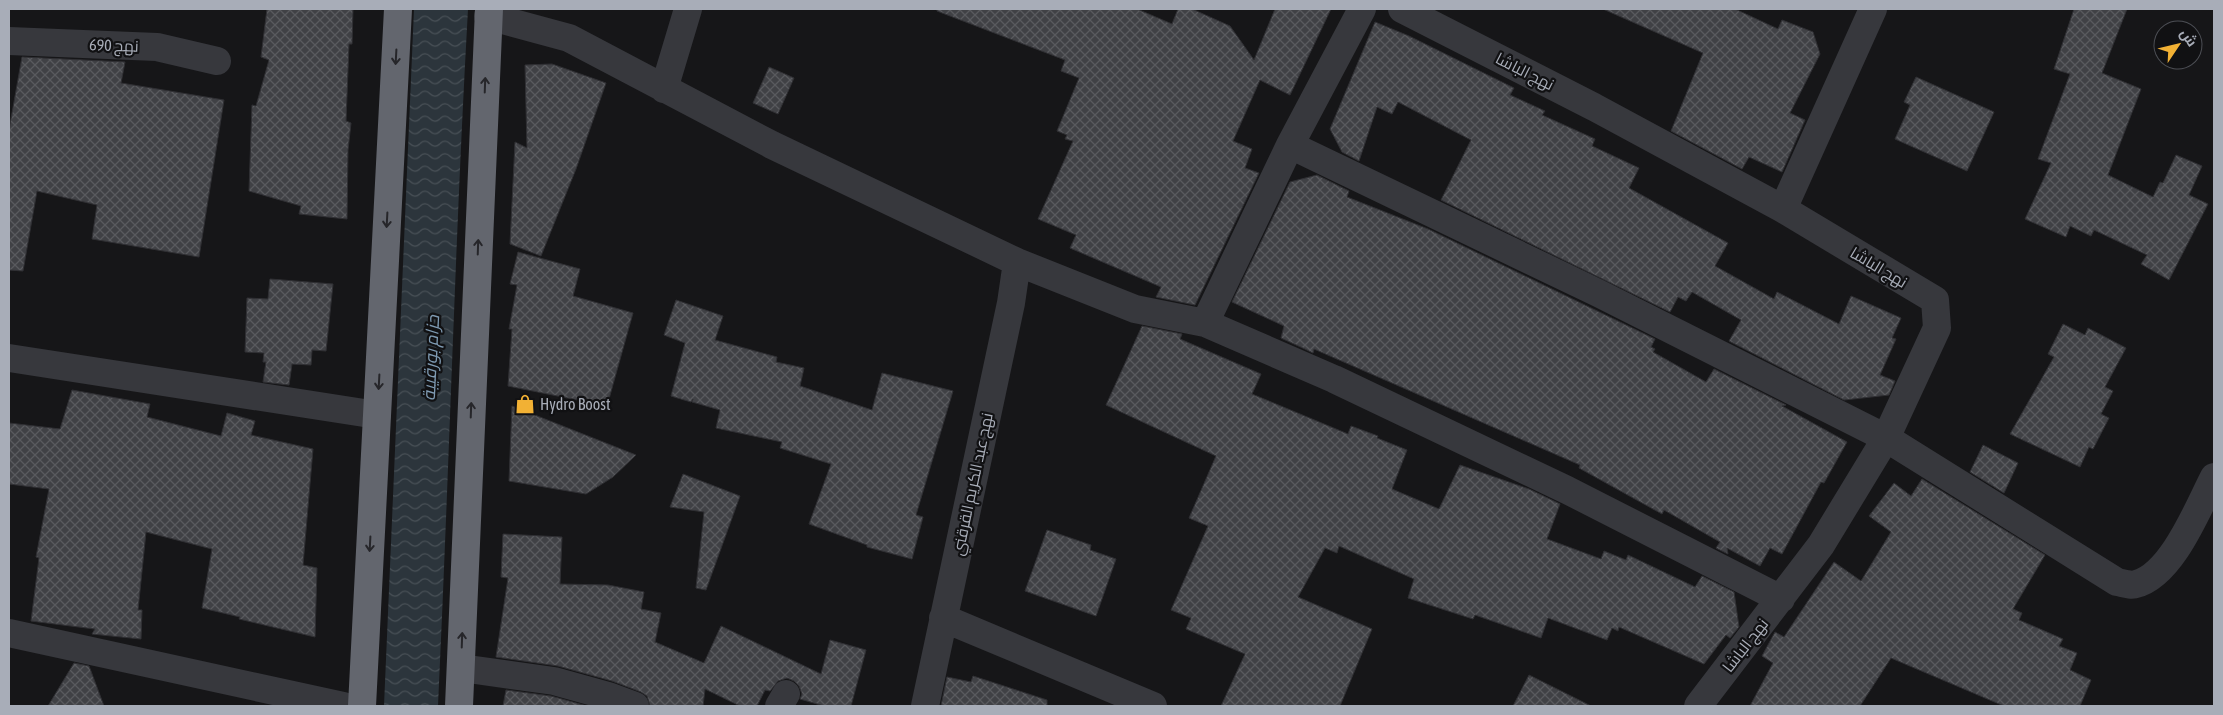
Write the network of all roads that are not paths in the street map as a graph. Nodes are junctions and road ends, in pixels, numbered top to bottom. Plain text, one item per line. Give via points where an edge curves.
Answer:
1 (398, 9) edge
2 (688, 9) edge
3 (1362, 9) edge
4 (1873, 9) edge
5 (1406, 10) edge
6 (488, 12) edge
7 (9, 41) edge
8 (217, 62) dead end
9 (664, 88) junction
10 (1290, 145) junction
11 (1783, 209) junction
12 (1017, 262) junction
13 (1205, 323) junction
14 (9, 358) edge
15 (378, 415) junction
16 (1886, 438) junction
17 (2214, 477) edge
18 (1781, 599) junction
19 (943, 618) junction
20 (9, 633) edge
21 (461, 668) junction
22 (343, 706) edge
23 (362, 706) edge
24 (459, 706) edge
25 (636, 706) edge
26 (925, 706) edge
27 (1153, 706) edge
28 (1698, 706) edge

1 -> 15 highway
2 - 9 street
3 - 10 street
4 - 11 street
5 - 11 street, نهج الباشا
6 - 9 street via 569,38
21 -> 6 highway
7 - 8 street, نهج 690 via 157,46
9 - 12 street via 772,146
10 - 13 street
10 - 16 street via 1598,293
11 - 16 street, نهج الباشا via 1935,300 1937,328
12 - 13 street via 1135,309
12 - 19 street, نهج عبد الكريم القرقني
13 - 18 street via 1558,485
14 - 15 street
15 -> 23 highway
16 - 17 street via 2118,582 2135,585 2151,578 2170,560
16 - 18 street, نهج الباشا via 1821,545
18 - 28 street, نهج الباشا
19 - 26 street, نهج عبد الكريم القرقني
19 - 27 street
20 - 22 street
21 - 24 highway
21 - 25 street via 554,681

